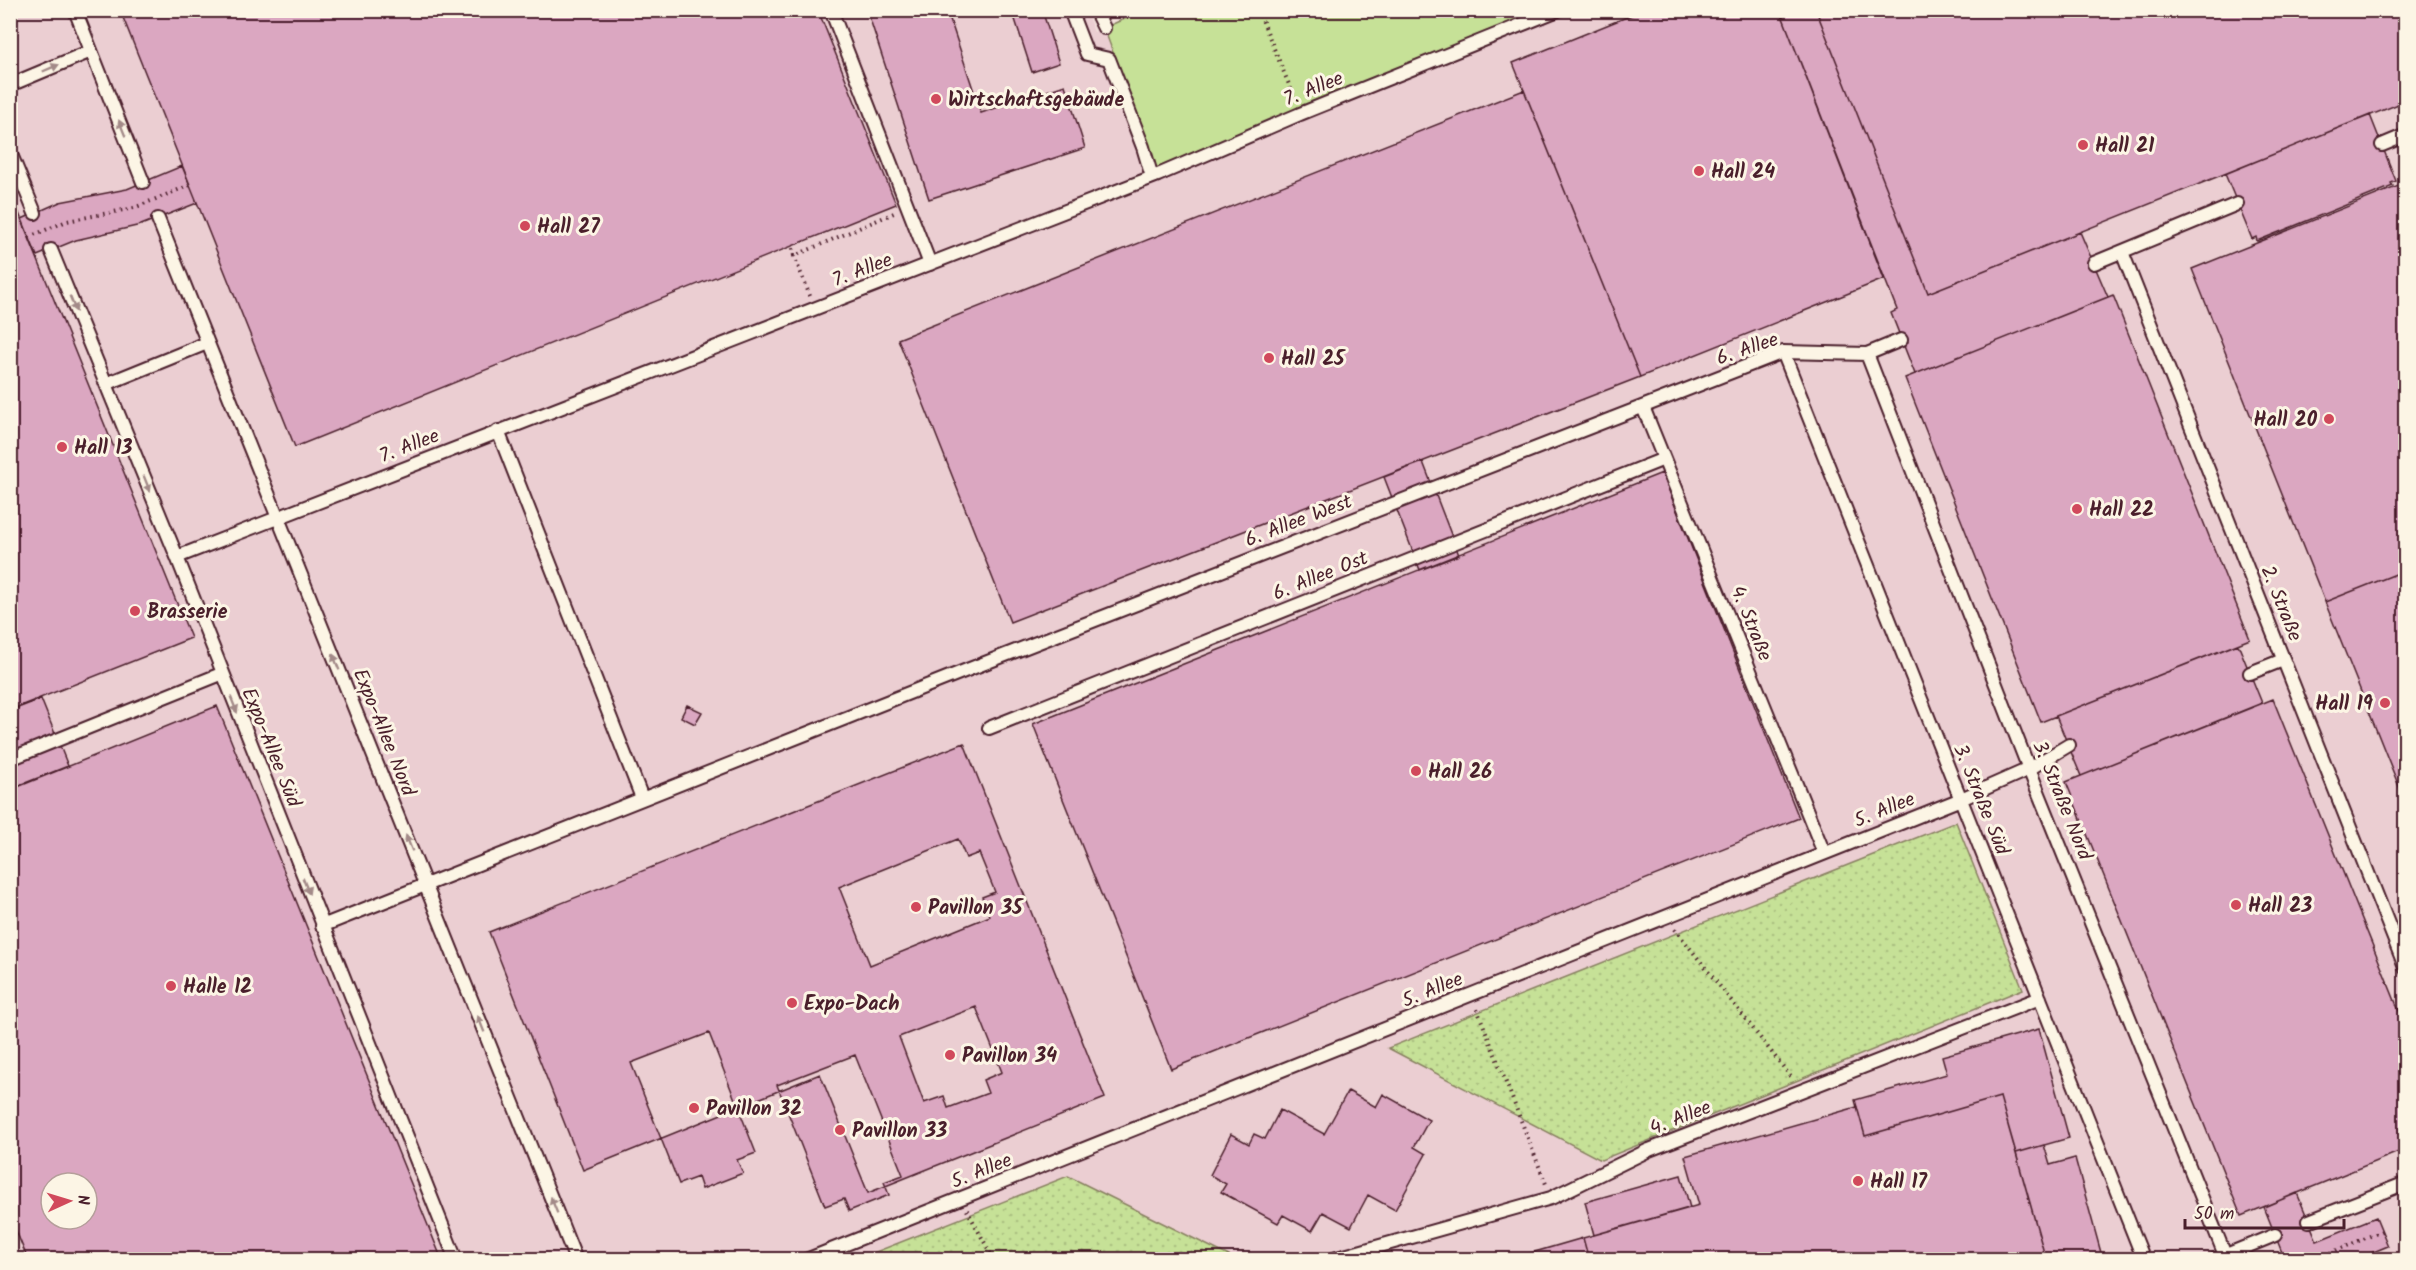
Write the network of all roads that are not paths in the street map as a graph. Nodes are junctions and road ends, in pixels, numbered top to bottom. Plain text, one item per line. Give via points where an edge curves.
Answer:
1 (75, 10) edge
2 (831, 10) edge
3 (1070, 10) edge
4 (1095, 10) edge
5 (1558, 10) edge
6 (1104, 28) dead end
7 (91, 51) junction
8 (10, 85) edge
9 (2406, 135) edge
10 (2382, 145) dead end
11 (10, 152) edge
12 (1152, 177) junction
13 (143, 182) dead end
14 (2237, 204) dead end
15 (35, 213) dead end
16 (158, 219) dead end
17 (51, 250) dead end
18 (2122, 252) junction
19 (2094, 263) dead end
20 (930, 264) junction
21 (1902, 340) dead end
22 (207, 343) junction
23 (1783, 352) junction
24 (1867, 354) junction
25 (106, 384) junction
26 (1643, 407) junction
27 (498, 431) junction
28 (1664, 459) junction
29 (277, 518) junction
30 (177, 557) junction
31 (2283, 660) junction
32 (2250, 673) dead end
33 (221, 674) junction
34 (989, 728) dead end
35 (2069, 745) dead end
36 (10, 759) edge
37 (2029, 769) junction
38 (642, 798) junction
39 (1961, 799) junction
40 (1824, 853) junction
41 (425, 884) junction
42 (322, 926) junction
43 (2406, 969) edge
44 (2040, 998) junction
45 (2406, 1183) edge
46 (2309, 1221) dead end
47 (2275, 1235) dead end
48 (2222, 1258) edge
49 (456, 1260) edge
50 (576, 1260) edge
51 (806, 1260) edge
52 (1330, 1260) edge
53 (2144, 1260) edge

1 - 7 lane
2 - 20 lane
3 - 12 lane via 1087,54 1109,59
4 - 6 lane
5 - 12 lane, 7. Allee
8 -> 7 lane
13 -> 7 lane
9 - 10 lane
11 - 15 lane
12 - 20 lane, 7. Allee
14 - 18 lane
16 - 22 lane, Expo-Allee Nord
17 -> 25 lane, Expo-Allee Süd
18 - 19 lane
18 - 31 lane, 2. Straße
20 - 27 lane, 7. Allee
21 - 24 lane, 6. Allee
22 - 25 lane
22 - 29 lane, Expo-Allee Nord
23 - 24 lane, 6. Allee
23 - 26 lane, 6. Allee
23 - 39 lane, 3. Straße Süd
24 - 37 lane, 3. Straße Nord
25 -> 30 lane, Expo-Allee Süd
26 - 28 lane, 4. Straße
26 - 38 lane, 6. Allee West
27 - 29 lane, 7. Allee
27 - 38 lane
28 - 34 lane, 6. Allee Ost
28 - 40 lane, 4. Straße
29 - 30 lane, 7. Allee
41 -> 29 lane, Expo-Allee Nord
30 - 33 lane, Expo-Allee Süd
31 - 32 lane
31 - 43 lane, 2. Straße
33 - 36 lane
33 -> 42 lane, Expo-Allee Süd
35 - 37 lane, 5. Allee
37 - 39 lane, 5. Allee
37 - 48 lane, 3. Straße Nord
38 - 41 lane, 6. Allee West
39 - 40 lane, 5. Allee
39 - 44 lane, 3. Straße Süd
40 - 51 lane, 5. Allee
41 - 42 lane, 6. Allee West
50 -> 41 lane, Expo-Allee Nord
42 - 49 lane, Expo-Allee Süd
44 - 52 lane, 4. Allee via 1649,1150 1551,1198
44 - 53 lane, 3. Straße Süd
45 - 46 lane
47 - 48 lane

